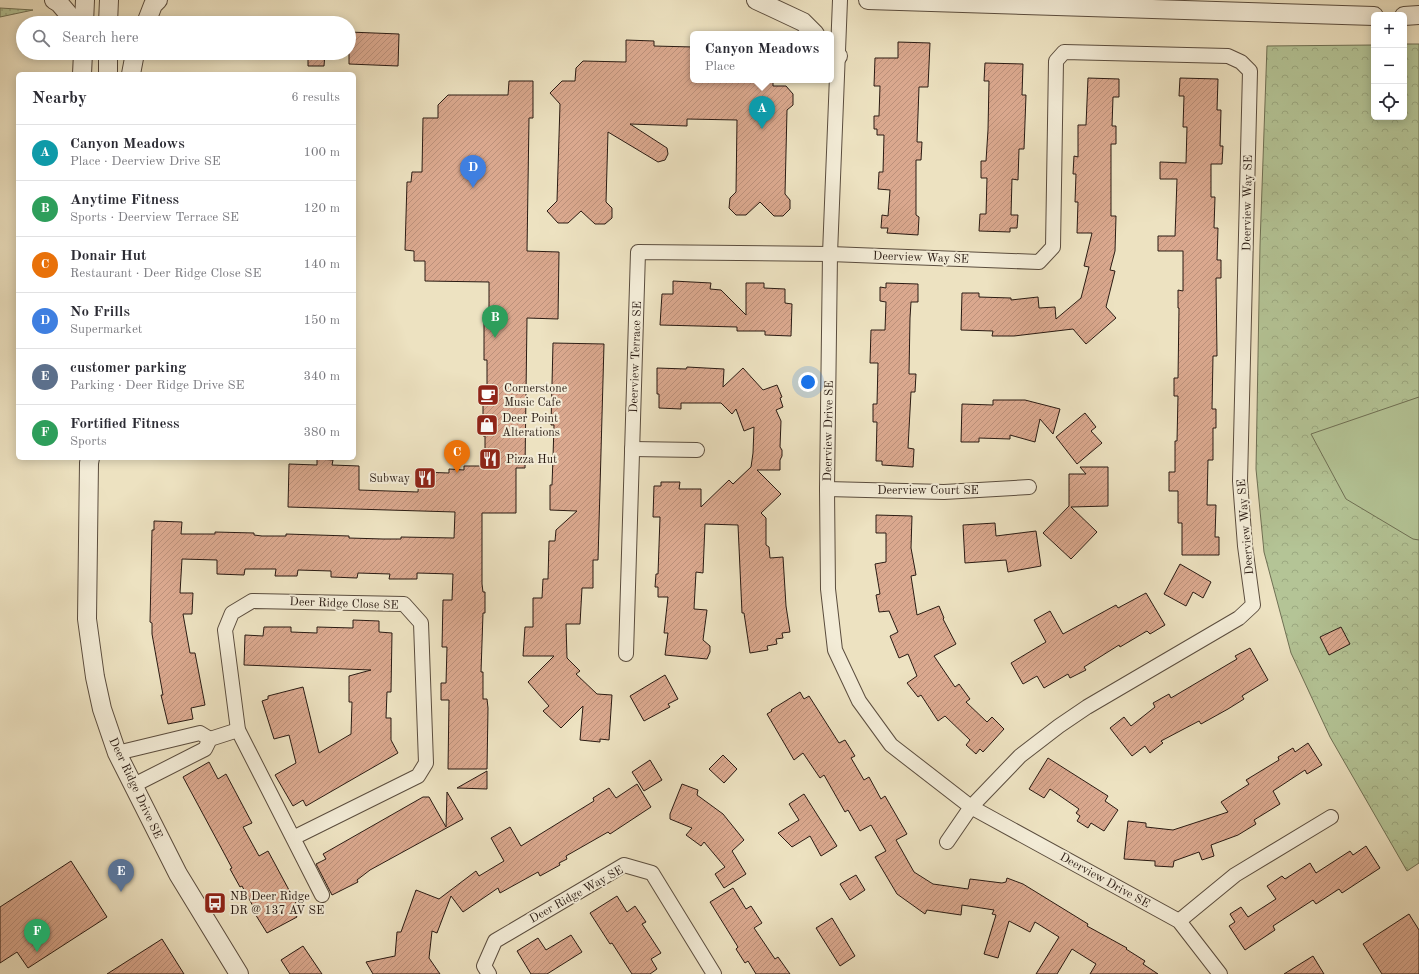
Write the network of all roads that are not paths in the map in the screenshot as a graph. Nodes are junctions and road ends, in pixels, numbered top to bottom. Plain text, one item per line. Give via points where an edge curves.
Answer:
1 (54, 0) edge
2 (84, 0) edge
3 (109, 0) edge
4 (158, 0) edge
5 (756, 0) edge
6 (840, 0) edge
7 (868, 0) edge
8 (1419, 15) edge
9 (71, 16) edge
10 (84, 16) edge
11 (108, 16) edge
12 (149, 16) edge
13 (1371, 16) edge
14 (1407, 16) edge
15 (812, 31) edge
16 (834, 53) edge
17 (83, 60) edge
18 (108, 60) edge
19 (134, 60) edge
20 (82, 72) edge
21 (108, 72) edge
22 (131, 72) edge
23 (833, 83) edge
24 (830, 254) junction
25 (632, 449) junction
26 (697, 450) dead end
27 (89, 460) edge
28 (1028, 487) dead end
29 (827, 489) junction
30 (626, 654) dead end
31 (238, 730) junction
32 (210, 740) junction
33 (117, 752) junction
34 (134, 785) junction
35 (971, 807) junction
36 (1331, 818) dead end
37 (293, 838) junction
38 (947, 842) dead end
39 (322, 895) dead end
40 (1179, 921) junction
41 (239, 974) edge
42 (489, 974) edge
43 (714, 974) edge
44 (1220, 974) edge

1 - 9 street
2 - 10 street
3 - 11 street
4 - 12 street
5 - 15 street via 803,22
6 - 16 street, Deerview Drive SE
7 - 13 street
8 - 14 street
17 - 20 street
18 - 21 street
19 - 22 street
23 - 24 street, Deerview Drive SE
24 - 25 street, Deerview Terrace SE via 638,252
24 - 29 street, Deerview Drive SE
24 - 35 street, Deerview Way SE via 1039,262 1052,248 1056,61 1064,52 1228,56 1241,62 1250,71 1240,481 1253,605 1239,618 1059,726 1020,756
25 - 26 street
25 - 30 street, Deerview Terrace SE
27 - 33 street, Deer Ridge Drive SE via 87,619 102,709
28 - 29 street, Deerview Court SE via 944,492
29 - 35 street, Deerview Drive SE via 828,589 835,650 859,701 891,745
31 - 32 street
31 - 37 street, Deer Ridge Close SE
31 - 37 street, Deer Ridge Close SE via 225,630 232,613 252,601 404,604 421,623 426,763 418,776
32 - 33 street via 200,733
32 - 34 street via 205,748
33 - 34 street, Deer Ridge Drive SE
34 - 41 street, Deer Ridge Drive SE via 178,874
35 - 38 street
35 - 40 street, Deerview Drive SE
36 - 40 street via 1235,875
37 - 39 street, Deer Ridge Close SE
40 - 44 street, Deerview Drive SE
42 - 43 street, Deer Ridge Way SE via 484,966 494,941 624,865 652,873

